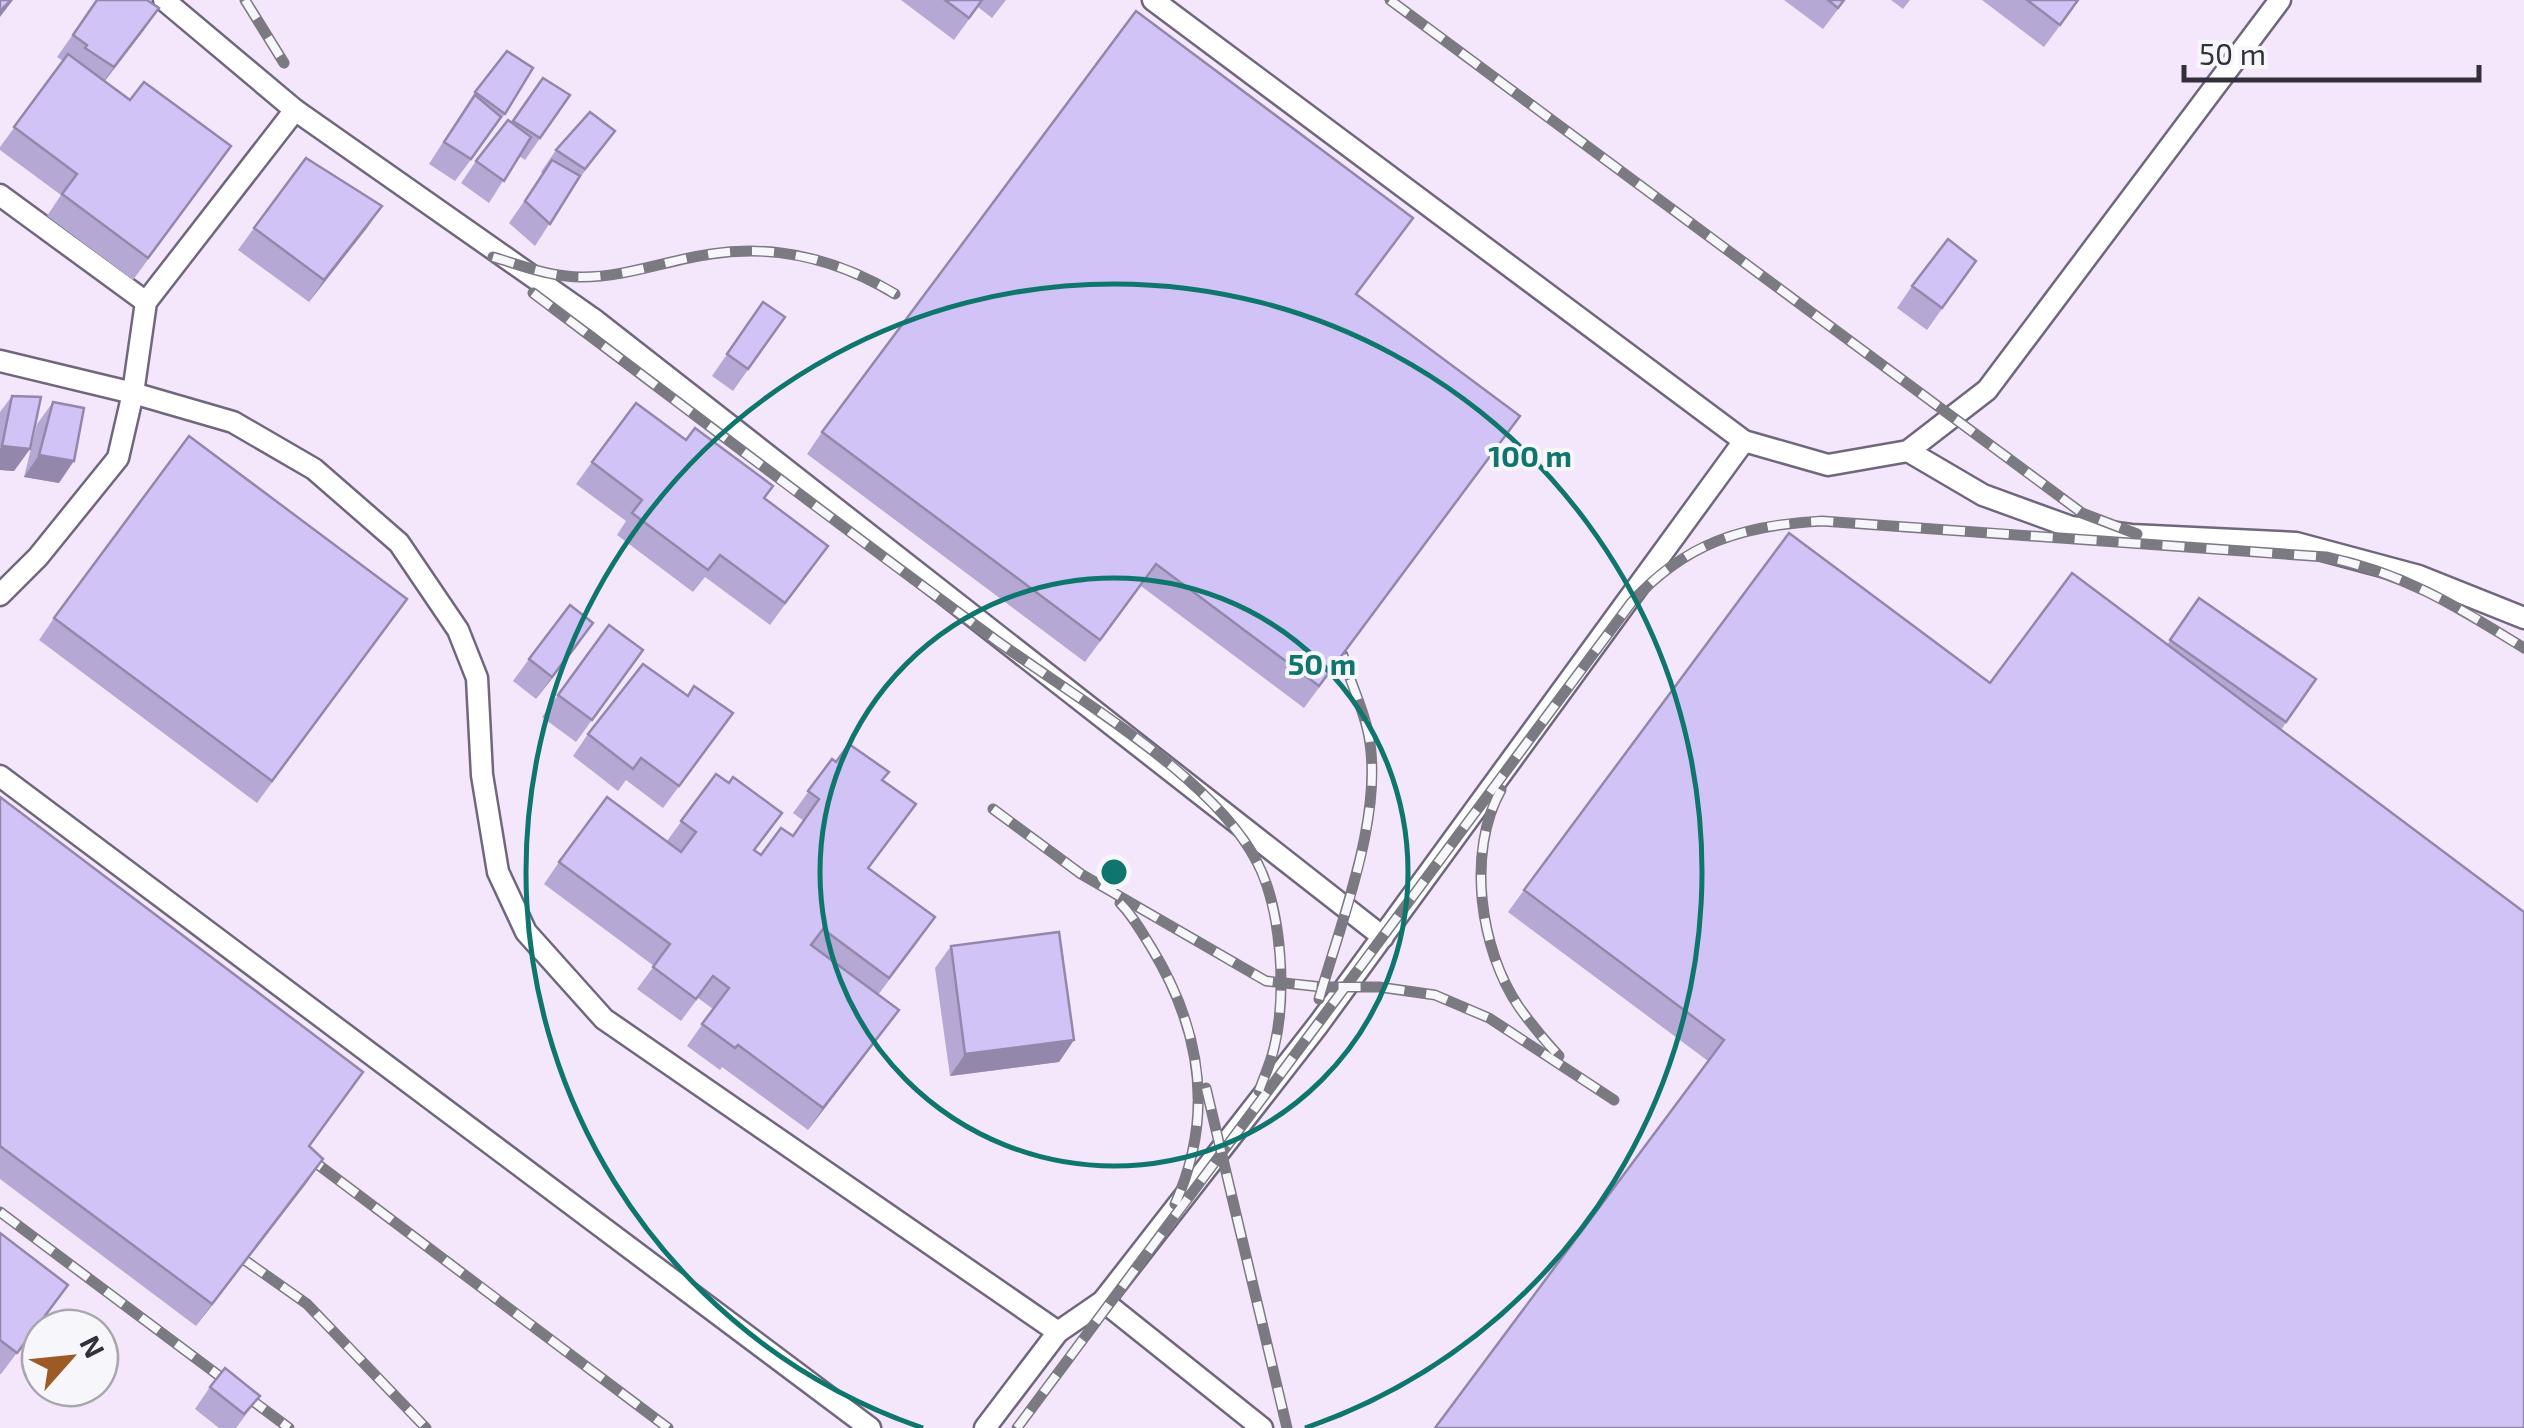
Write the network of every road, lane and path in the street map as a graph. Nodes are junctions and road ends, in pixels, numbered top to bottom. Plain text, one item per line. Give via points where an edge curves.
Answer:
1 (164, 0) edge
2 (1153, 0) edge
3 (2280, 0) edge
4 (295, 110) junction
5 (0, 196) edge
6 (146, 302) junction
7 (0, 361) edge
8 (134, 393) junction
9 (1744, 441) junction
10 (1908, 450) junction
11 (0, 595) edge
12 (2524, 618) edge
13 (0, 776) edge
14 (1383, 938) junction
15 (1103, 1301) junction
16 (1058, 1332) junction
17 (870, 1428) edge
18 (984, 1428) edge
19 (1262, 1428) edge

1 - 4 lane
2 - 9 lane
3 - 10 lane via 1987,390
4 - 6 lane
4 - 14 lane via 596,321
5 - 6 lane
6 - 8 lane
7 - 8 lane
8 - 11 lane via 118,458
8 - 16 lane via 232,422 314,469 399,543 458,630 477,678 482,775 498,872 526,932 604,1019
9 - 10 lane via 1828,465
9 - 14 lane
10 - 12 lane via 1983,494 2072,527 2296,543 2419,576
13 - 17 lane
14 - 15 lane
15 - 16 lane
15 - 19 lane
16 - 18 lane

